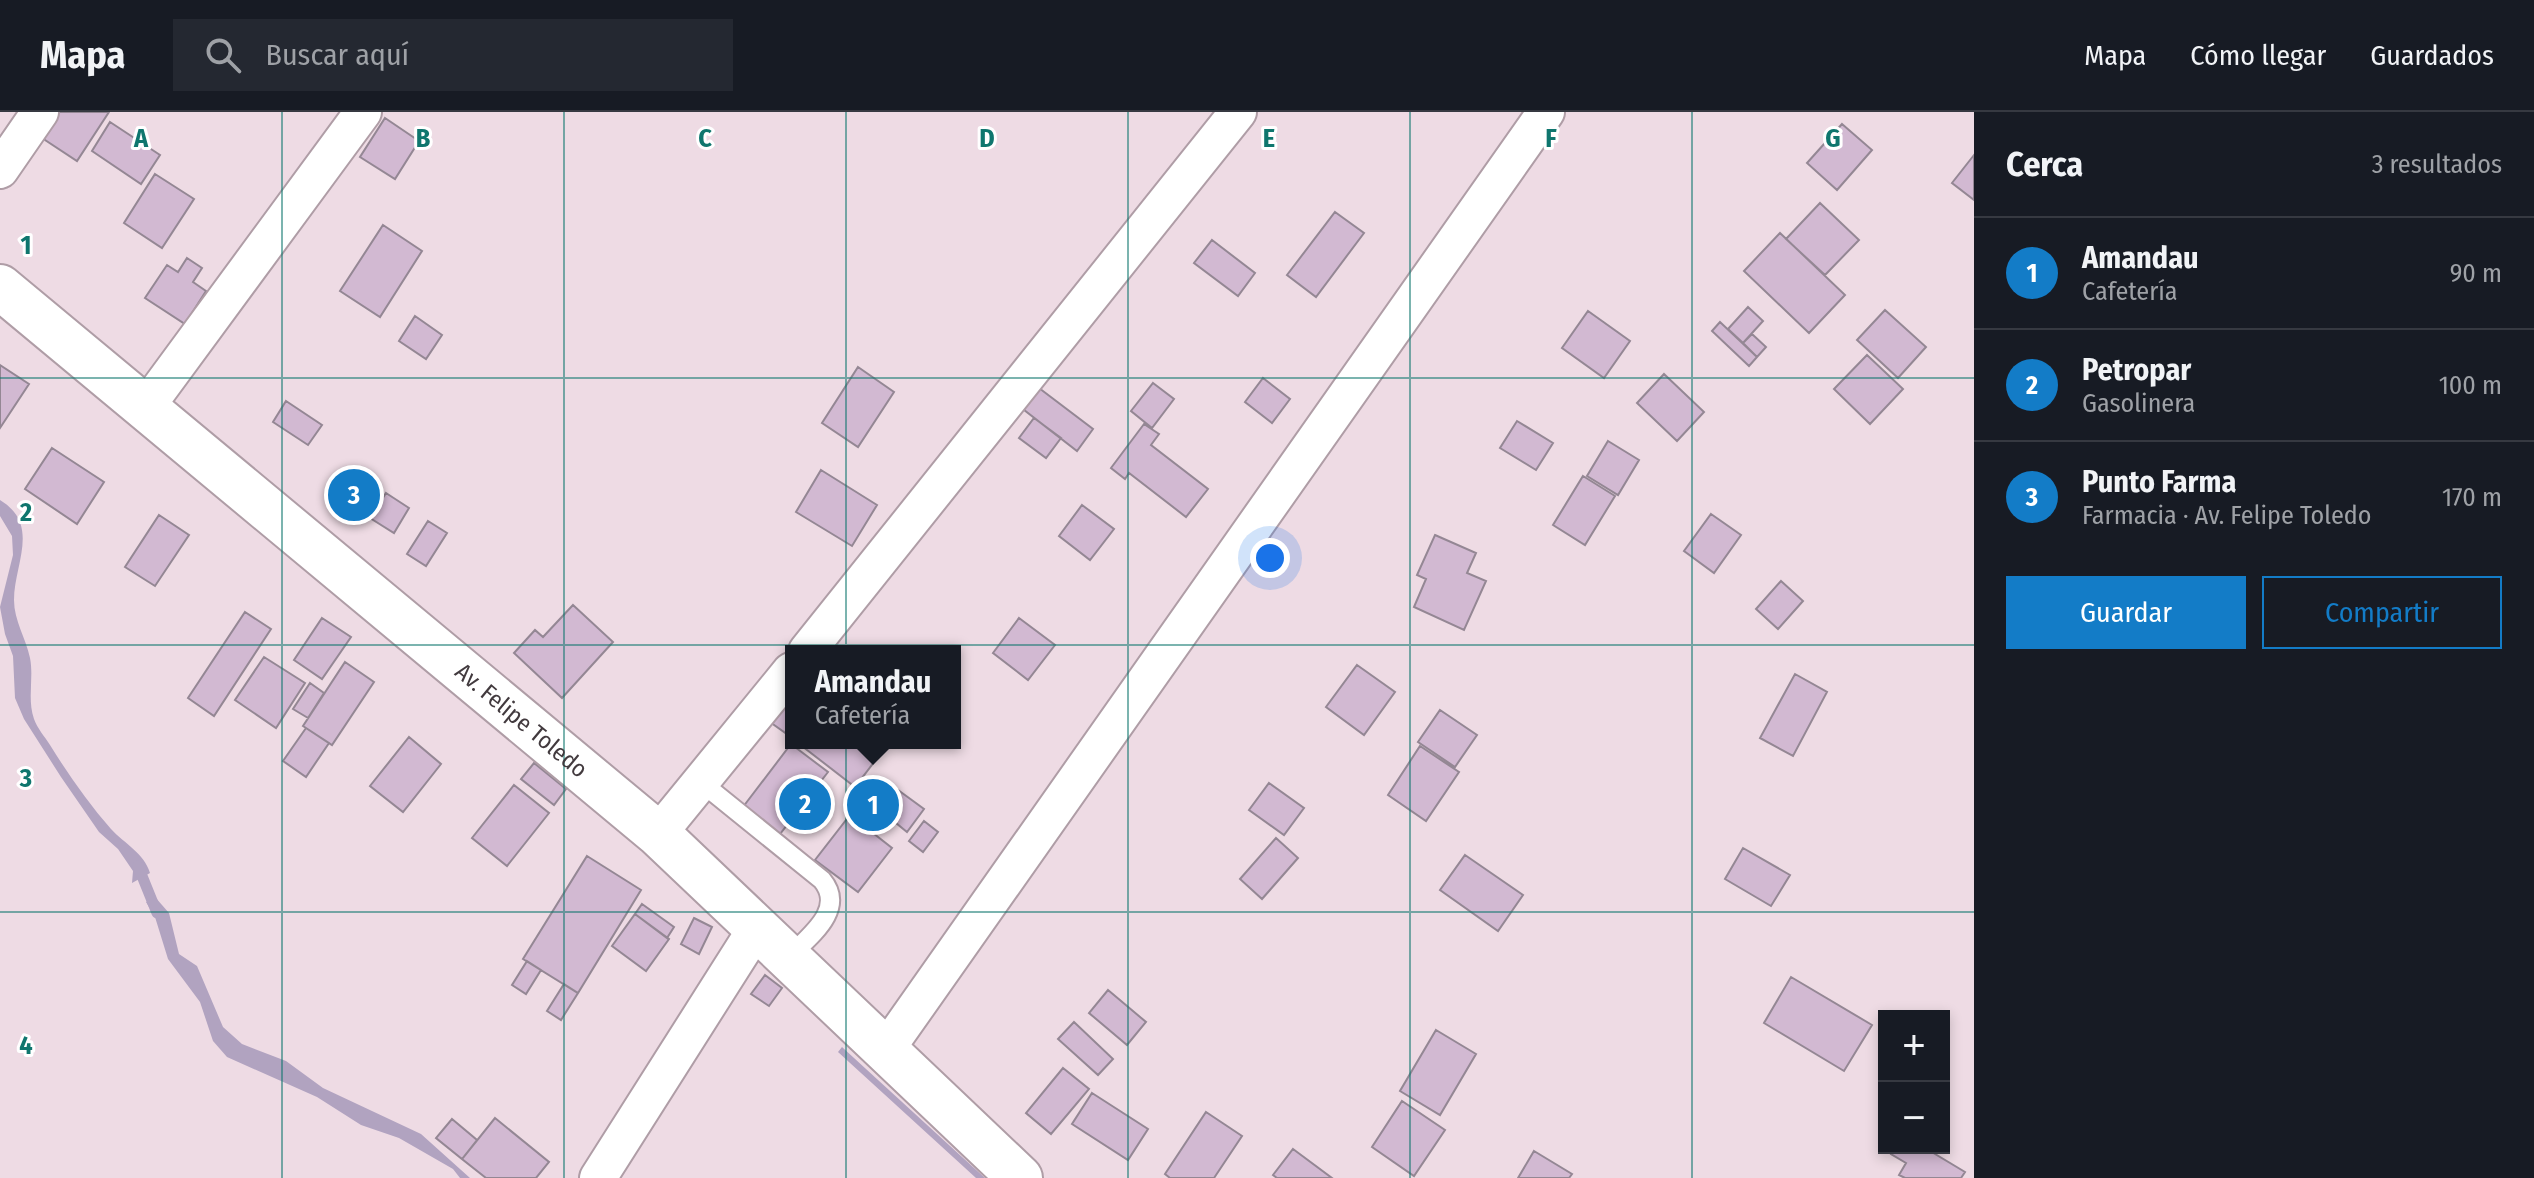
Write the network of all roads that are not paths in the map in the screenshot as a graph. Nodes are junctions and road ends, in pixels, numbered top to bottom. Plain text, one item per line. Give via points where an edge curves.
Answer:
1 (40, 112) edge
2 (363, 112) edge
3 (1238, 112) edge
4 (1546, 112) edge
5 (0, 170) edge
6 (0, 287) edge
7 (146, 407) junction
8 (812, 645) edge
9 (785, 679) edge
10 (702, 783) junction
11 (658, 834) junction
12 (756, 929) junction
13 (788, 958) junction
14 (885, 1051) junction
15 (598, 1178) edge
16 (1020, 1178) edge

1 - 5 street
2 - 7 street
3 - 8 street
4 - 14 street
6 - 7 main road, Av. Felipe Toledo
7 - 11 main road, Av. Felipe Toledo
9 - 10 street
10 - 11 street
10 - 13 lane via 830,890 825,919
11 - 12 main road, Av. Felipe Toledo
12 - 13 main road, Av. Felipe Toledo
12 - 15 street
13 - 14 main road, Av. Felipe Toledo
14 - 16 main road, Av. Felipe Toledo

